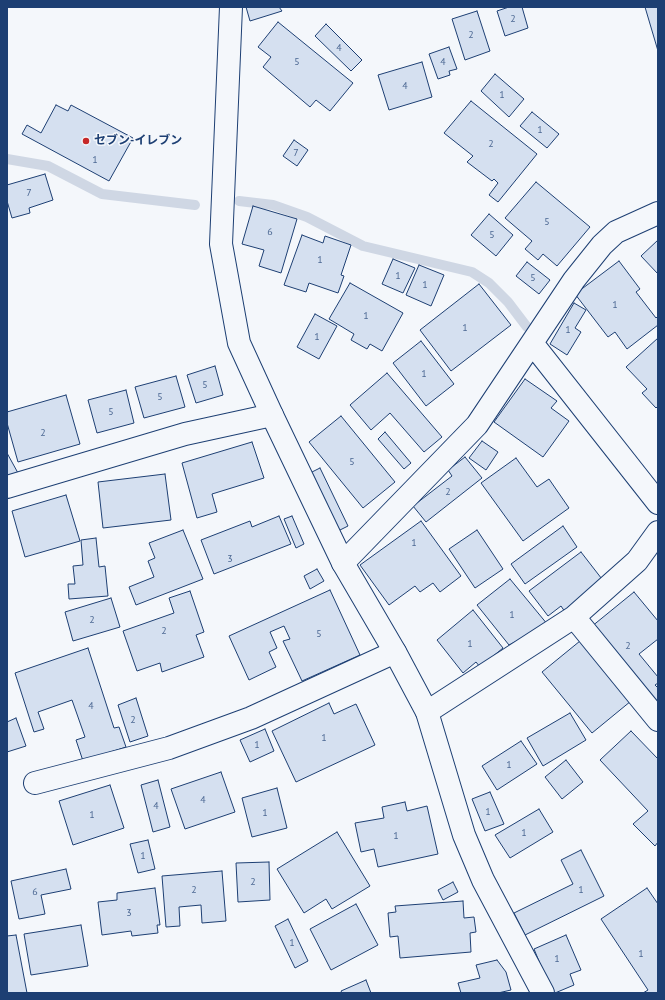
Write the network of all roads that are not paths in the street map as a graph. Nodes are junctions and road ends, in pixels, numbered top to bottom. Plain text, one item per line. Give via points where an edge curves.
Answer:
1 (231, 7) edge
2 (658, 213) edge
3 (532, 344) junction
4 (272, 415) junction
5 (7, 487) edge
6 (658, 503) edge
7 (658, 532) edge
8 (343, 563) junction
9 (574, 617) junction
10 (395, 652) junction
11 (427, 712) junction
12 (658, 720) edge
13 (35, 783) dead end
14 (543, 993) edge

1 - 4 main road via 221,244 239,343
2 - 3 main road via 616,232 602,244 574,280
3 - 6 main road
3 - 8 main road via 477,425
4 - 5 main road via 185,434
4 - 8 main road
7 - 9 main road via 637,561
8 - 10 main road
9 - 11 main road
9 - 12 main road
10 - 11 main road
10 - 13 main road via 251,718 169,748
11 - 14 main road via 464,835 483,880

